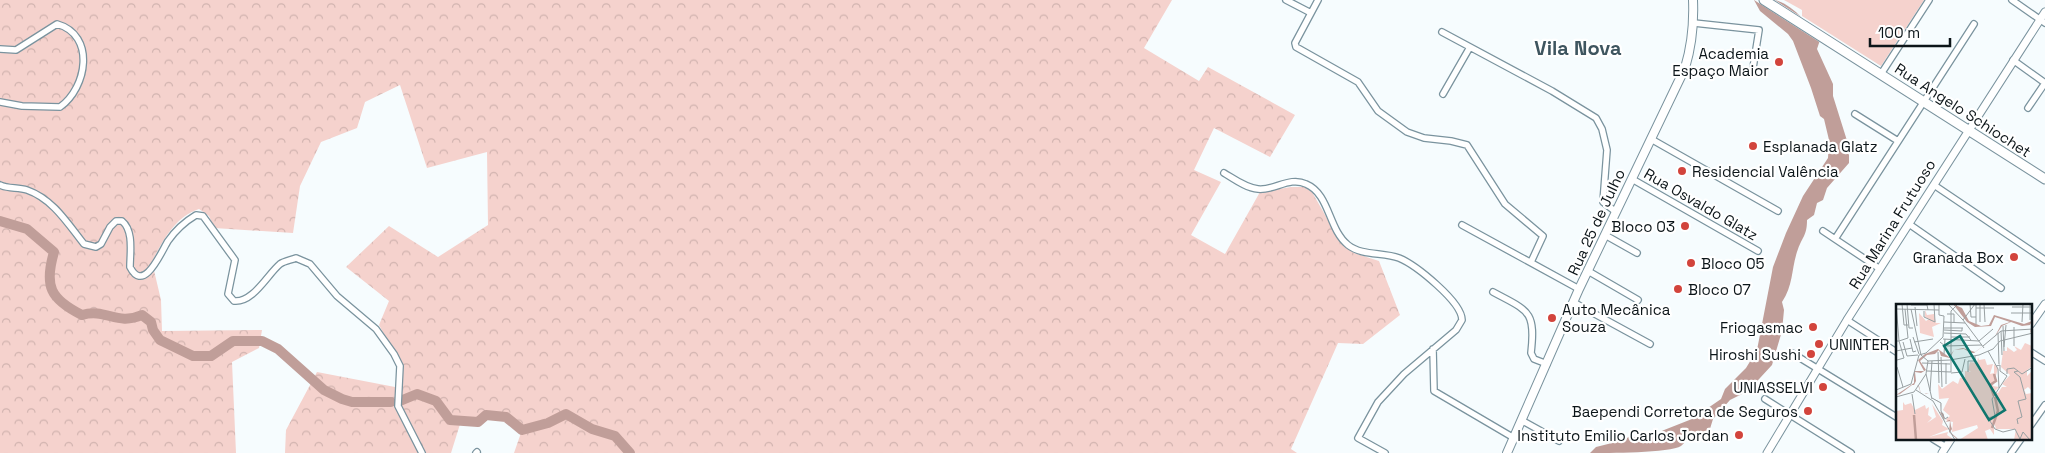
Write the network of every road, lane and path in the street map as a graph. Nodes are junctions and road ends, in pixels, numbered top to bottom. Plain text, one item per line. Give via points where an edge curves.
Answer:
1 (1286, 0) edge
2 (1318, 0) edge
3 (1694, 0) edge
4 (1764, 0) edge
5 (1929, 0) edge
6 (2012, 0) edge
7 (2045, 12) edge
8 (1311, 13) junction
9 (2042, 21) edge
10 (1694, 23) junction
11 (1974, 24) dead end
12 (1442, 32) dead end
13 (1470, 47) junction
14 (0, 49) edge
15 (2013, 60) junction
16 (1753, 68) dead end
17 (1880, 74) junction
18 (2045, 83) edge
19 (1443, 94) dead end
20 (0, 102) edge
21 (1924, 102) junction
22 (2028, 108) dead end
23 (1855, 114) dead end
24 (1968, 130) junction
25 (1651, 139) junction
26 (1898, 141) junction
27 (1224, 172) dead end
28 (1632, 179) junction
29 (2045, 179) edge
30 (0, 185) edge
31 (1934, 185) junction
32 (1778, 211) dead end
33 (1616, 212) junction
34 (1909, 224) junction
35 (1462, 225) dead end
36 (1823, 231) dead end
37 (1605, 234) junction
38 (1835, 239) junction
39 (1758, 251) dead end
40 (1638, 253) dead end
41 (2045, 260) edge
42 (1531, 262) junction
43 (1880, 269) junction
44 (1588, 271) junction
45 (2001, 288) dead end
46 (1579, 289) junction
47 (1493, 292) dead end
48 (1638, 300) dead end
49 (1573, 302) junction
50 (2045, 304) edge
51 (1848, 320) junction
52 (2032, 323) edge
53 (1650, 344) dead end
54 (1433, 349) junction
55 (1792, 353) dead end
56 (1896, 353) edge
57 (2032, 353) edge
58 (2045, 361) edge
59 (1546, 364) junction
60 (1818, 369) junction
61 (1765, 399) dead end
62 (2045, 405) edge
63 (1790, 415) junction
64 (1896, 417) edge
65 (1522, 420) junction
66 (2032, 424) edge
67 (1514, 438) junction
68 (1934, 440) edge
69 (2020, 440) edge
70 (1558, 441) dead end
71 (1944, 450) edge
72 (422, 453) edge
73 (1384, 453) edge
74 (1506, 453) edge
75 (1767, 453) edge
76 (1851, 453) edge
77 (2011, 453) edge

1 - 8 street
2 - 8 street
3 - 10 main road, Rua 25 de Julho
4 - 17 main road, Rua Angelo Schiochet
5 - 17 street
6 - 9 street
7 - 9 street, Rua Marina Frutuoso
8 - 42 street via 1295,45 1358,82 1378,111 1407,132 1467,145 1505,204 1542,236
9 - 15 street, Rua Marina Frutuoso
10 - 16 street via 1759,30
10 - 25 main road, Rua 25 de Julho via 1685,68
11 - 21 street
12 - 13 street
13 - 19 street
13 - 33 street via 1596,118 1607,150 1603,202
14 - 20 street via 16,50 57,24 71,31 81,43 84,54 81,79 73,96 60,107
15 - 18 street
15 - 24 street, Rua Marina Frutuoso
17 - 21 main road, Rua Angelo Schiochet
18 - 22 street
21 - 24 main road, Rua Angelo Schiochet
21 - 26 street
23 - 26 street
24 - 29 main road, Rua Angelo Schiochet
24 - 31 street, Rua Marina Frutuoso
25 - 28 main road, Rua 25 de Julho
25 - 32 street
26 - 38 street
27 - 54 street via 1257,189 1293,182 1306,184 1321,195 1333,223 1348,245 1406,261 1448,296 1461,313 1461,323
28 - 33 main road, Rua 25 de Julho
28 - 39 street, Rua Osvaldo Glatz
30 - 72 street via 28,190 39,196 64,216 89,247 101,244 110,227 116,221 122,221 127,225 129,234 130,267 138,274 149,272 156,265 168,240 189,219 203,216 235,260 228,294 234,301 243,300 281,264 296,258 310,264 337,296 376,330 394,354 400,366 398,406
31 - 34 street, Rua Marina Frutuoso
31 - 41 street
33 - 37 main road, Rua 25 de Julho
34 - 43 street, Rua Marina Frutuoso
34 - 45 street
35 - 42 street
36 - 38 street
37 - 40 street
37 - 44 main road, Rua 25 de Julho
38 - 43 street
42 - 46 street
43 - 51 street, Rua Marina Frutuoso
44 - 46 main road, Rua 25 de Julho
44 - 48 street
46 - 49 main road, Rua 25 de Julho
47 - 59 street via 1528,311 1533,338 1531,354
49 - 53 street
49 - 59 main road, Rua 25 de Julho
50 - 52 street
51 - 56 street
51 - 60 street, Rua Marina Frutuoso
54 - 67 street via 1434,391
54 - 73 street via 1378,402 1358,438
55 - 60 street
57 - 58 street
59 - 65 main road, Rua 25 de Julho
60 - 63 street, Rua Marina Frutuoso
60 - 64 street
61 - 63 street
62 - 66 street
63 - 75 street, Rua Marina Frutuoso
63 - 76 street
65 - 67 main road, Rua 25 de Julho
65 - 70 street
67 - 74 main road, Rua 25 de Julho
68 - 71 street
69 - 77 street

